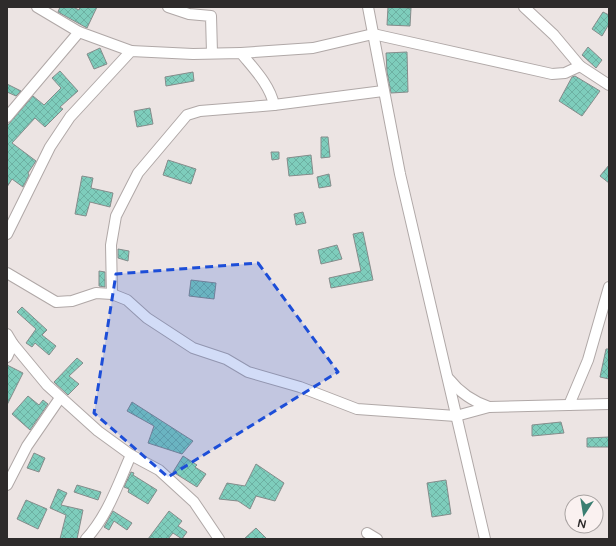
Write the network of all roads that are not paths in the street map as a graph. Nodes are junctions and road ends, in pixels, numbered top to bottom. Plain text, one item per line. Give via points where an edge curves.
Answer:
1 (37, 7) edge
2 (168, 7) edge
3 (368, 7) edge
4 (524, 7) edge
5 (211, 11) edge
6 (79, 32) junction
7 (373, 34) junction
8 (130, 51) junction
9 (212, 53) junction
10 (241, 53) junction
11 (580, 66) junction
12 (609, 85) edge
13 (383, 92) junction
14 (274, 105) junction
15 (7, 117) edge
16 (7, 234) edge
17 (7, 273) edge
18 (609, 287) edge
19 (112, 294) junction
20 (7, 334) edge
21 (13, 344) junction
22 (7, 357) edge
23 (447, 377) junction
24 (60, 398) junction
25 (569, 404) junction
26 (609, 404) edge
27 (489, 407) junction
28 (456, 416) junction
29 (131, 455) junction
30 (7, 485) edge
31 (367, 533) dead end
32 (86, 539) edge
33 (219, 539) edge
34 (376, 539) edge
35 (485, 539) edge

1 - 6 street
2 - 5 street via 189,14
3 - 7 street
4 - 11 street via 554,35
5 - 9 street
6 - 8 street
6 - 15 street
7 - 10 street via 313,48
7 - 11 street via 552,74 565,73
7 - 13 street
8 - 9 street
8 - 16 street via 70,117 54,141
9 - 10 street
10 - 14 street via 272,93
11 - 12 street
13 - 14 street
13 - 23 street
14 - 19 street via 200,111 187,115 138,173 116,216 111,245
17 - 19 street via 56,302 72,301 96,293
18 - 25 street via 588,360
19 - 28 street via 127,300 147,318 188,346 226,359 248,372 300,387 357,409
20 - 21 street
21 - 22 street
21 - 24 street
23 - 27 street via 475,403
23 - 28 street
24 - 29 street
24 - 30 street via 27,446
25 - 26 street
25 - 27 street
27 - 28 street
28 - 35 street
29 - 32 street via 108,509
29 - 33 street via 158,470 194,502
31 - 34 street

